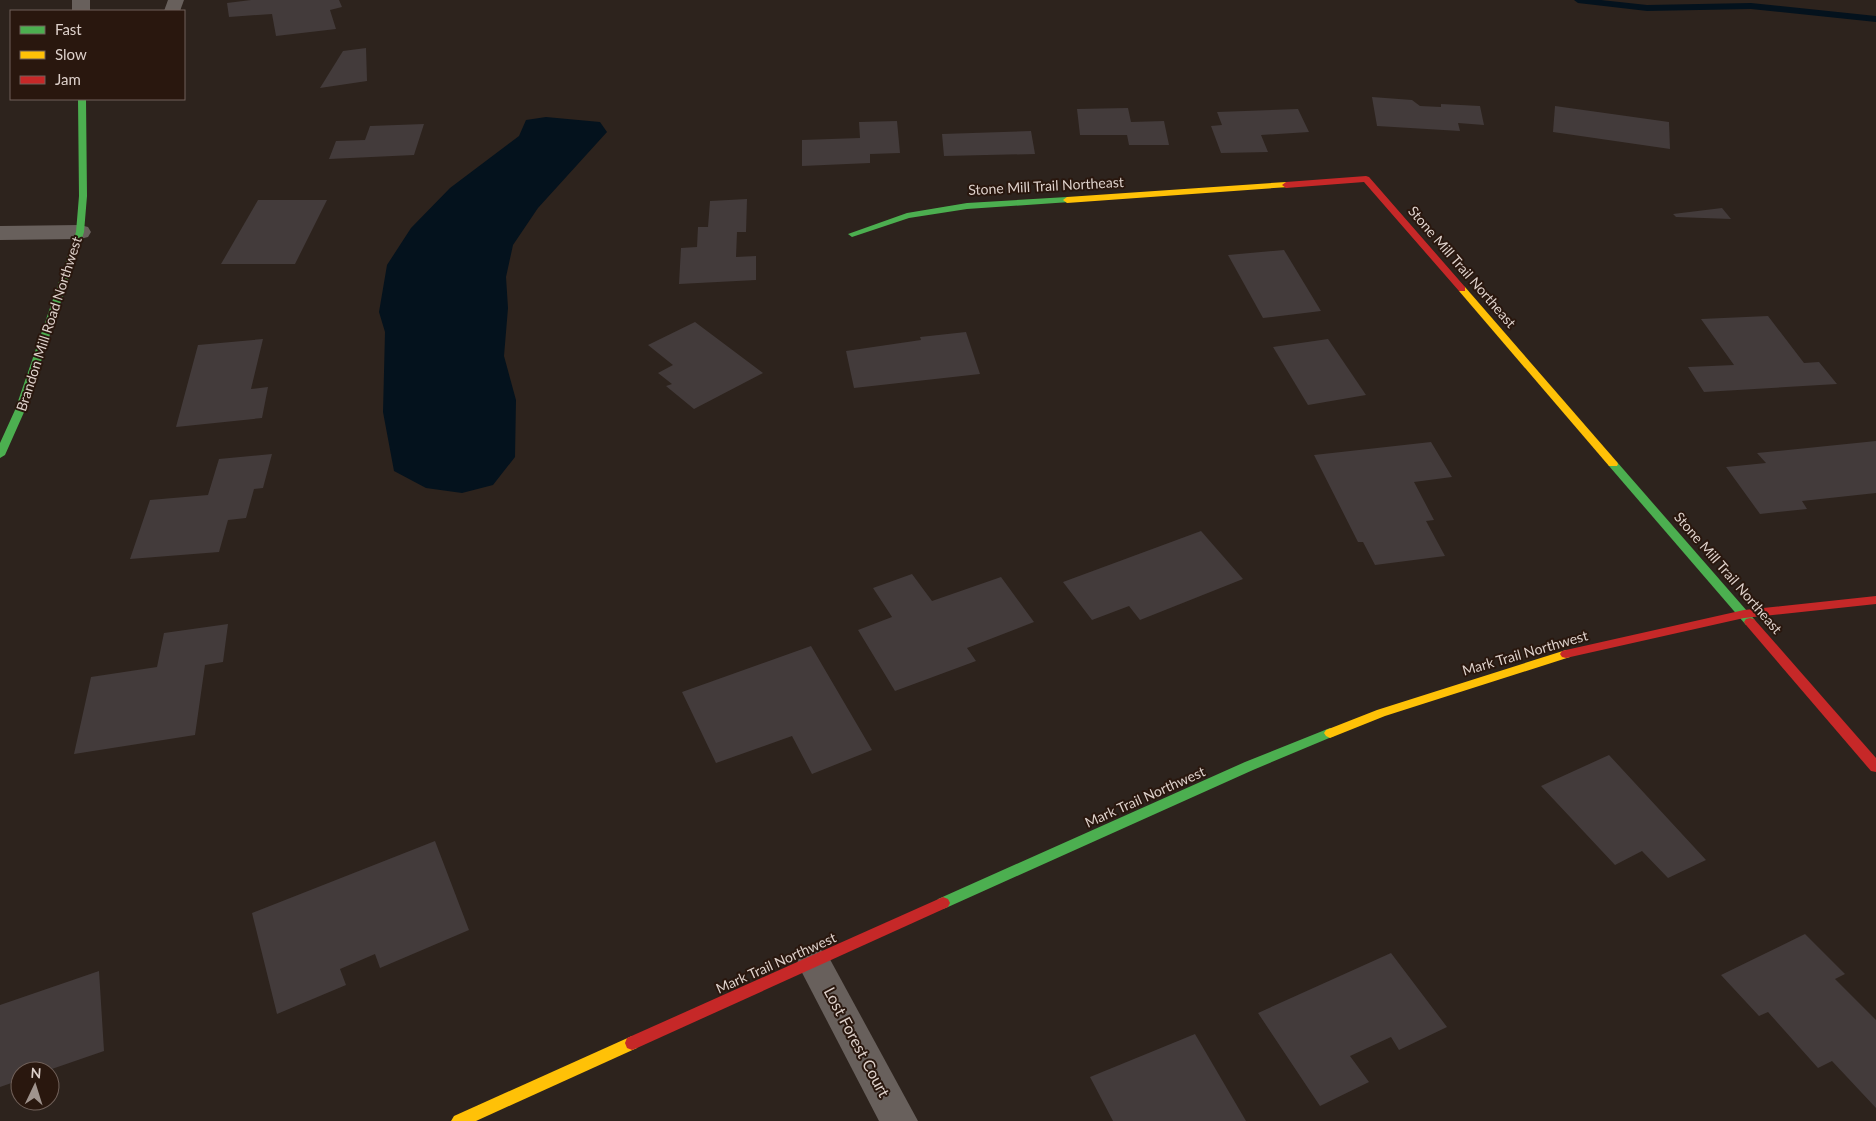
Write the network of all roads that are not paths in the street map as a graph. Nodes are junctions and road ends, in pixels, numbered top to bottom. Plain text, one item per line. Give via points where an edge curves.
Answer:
1 (82, 100) edge
2 (80, 232) junction
3 (0, 233) edge
4 (852, 234) dead end
5 (0, 455) edge
6 (1876, 600) edge
7 (1744, 614) junction
8 (1876, 767) edge
9 (814, 962) junction
10 (459, 1121) edge
11 (899, 1121) edge

1 - 2 street, Brandon Mill Road Northwest
2 - 3 street
2 - 5 street, Brandon Mill Road Northwest via 20,410
4 - 7 street, Stone Mill Trail Northeast via 907,216 967,206 1366,179
6 - 7 street, Mark Trail Northwest
7 - 8 street, Stone Mill Trail Northeast
7 - 9 street, Mark Trail Northwest via 1562,655 1381,713 1249,766
9 - 10 street, Mark Trail Northwest
9 - 11 street, Lost Forest Court

